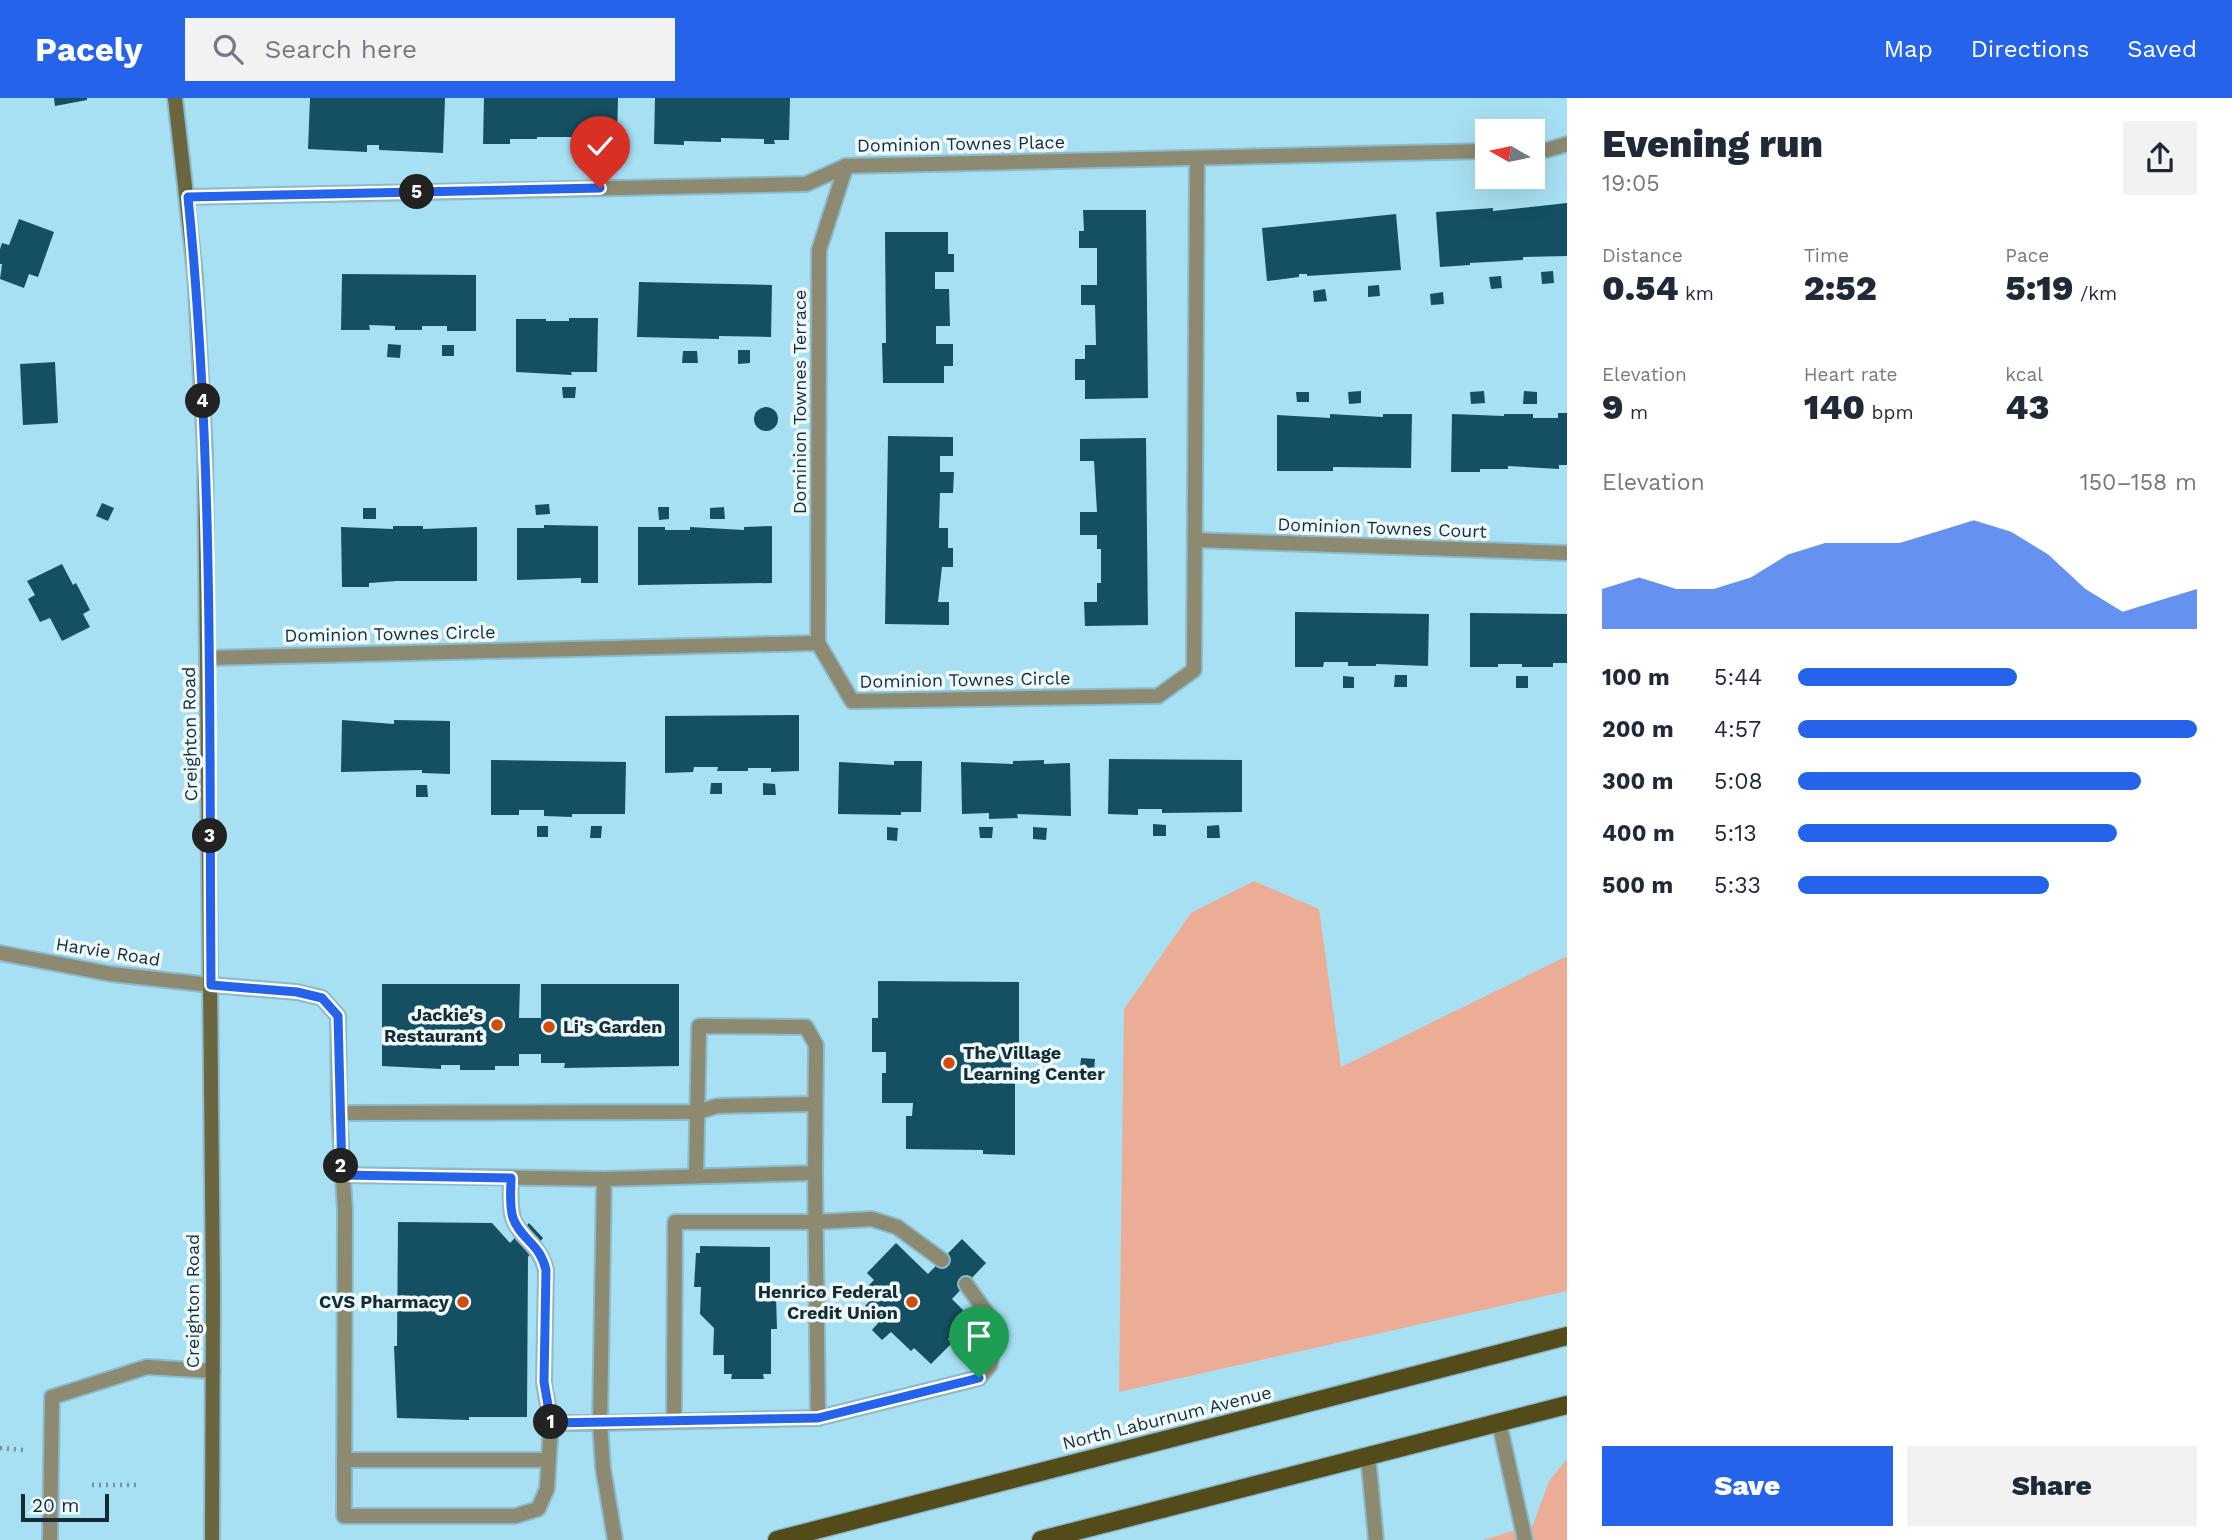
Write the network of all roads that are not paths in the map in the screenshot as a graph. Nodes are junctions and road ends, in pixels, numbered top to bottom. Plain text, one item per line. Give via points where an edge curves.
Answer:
1 (176, 98) edge
2 (1567, 144) edge
3 (1545, 150) edge
4 (1475, 151) edge
5 (1197, 158) junction
6 (846, 166) junction
7 (188, 197) junction
8 (1195, 541) junction
9 (1567, 554) edge
10 (818, 643) junction
11 (208, 658) junction
12 (0, 953) edge
13 (211, 985) junction
14 (815, 1104) junction
15 (698, 1112) junction
16 (340, 1113) junction
17 (815, 1174) junction
18 (342, 1175) junction
19 (696, 1177) junction
20 (511, 1178) junction
21 (604, 1179) junction
22 (816, 1222) junction
23 (942, 1260) dead end
24 (966, 1284) dead end
25 (1567, 1336) edge
26 (213, 1371) junction
27 (1567, 1405) edge
28 (818, 1418) junction
29 (674, 1421) junction
30 (1499, 1422) junction
31 (551, 1423) junction
32 (600, 1423) junction
33 (1368, 1456) junction
34 (344, 1460) junction
35 (548, 1460) junction
36 (50, 1540) edge
37 (212, 1540) edge
38 (615, 1540) edge
39 (777, 1540) edge
40 (1041, 1540) edge
41 (1376, 1540) edge
42 (1525, 1540) edge

1 - 7 main road, Creighton Road
2 - 3 street
4 - 5 street, Dominion Townes Place
5 - 6 street, Dominion Townes Place
5 - 8 street, Dominion Townes Circle
6 - 7 street, Dominion Townes Place via 806,184
6 - 10 street, Dominion Townes Terrace via 819,250
7 - 11 main road, Creighton Road via 205,452
8 - 9 street, Dominion Townes Court
8 - 10 street, Dominion Townes Circle via 1194,670 1158,696 852,701
10 - 11 street, Dominion Townes Circle
11 - 13 main road, Creighton Road
12 - 13 street, Harvie Road via 111,974
13 - 16 street, Harvie Road via 322,998 338,1016
13 - 26 main road, Creighton Road
14 - 15 street via 717,1106
14 - 15 street via 817,1045 806,1027 699,1026
14 - 17 street
15 - 16 street
15 - 19 street
16 - 18 street, Harvie Road
17 - 19 street
17 - 22 street
18 - 20 street
18 - 34 street, Harvie Road
19 - 21 street
20 - 21 street
20 - 31 street via 513,1219 543,1256 546,1270 544,1382
21 - 32 street
22 - 23 street via 873,1219 897,1227
22 - 28 street
22 - 29 street via 675,1222
24 - 28 street via 994,1323 990,1365 979,1378
25 - 39 main road, North Laburnum Avenue
26 - 36 street via 147,1367 52,1397
26 - 37 main road, Creighton Road
27 - 30 main road
28 - 29 street
29 - 32 street
30 - 33 main road
30 - 42 street
31 - 32 street
31 - 35 street
32 - 38 street
33 - 40 main road
33 - 41 street
34 - 35 street
34 - 35 street, Harvie Road via 344,1516 515,1516 538,1509 547,1489

